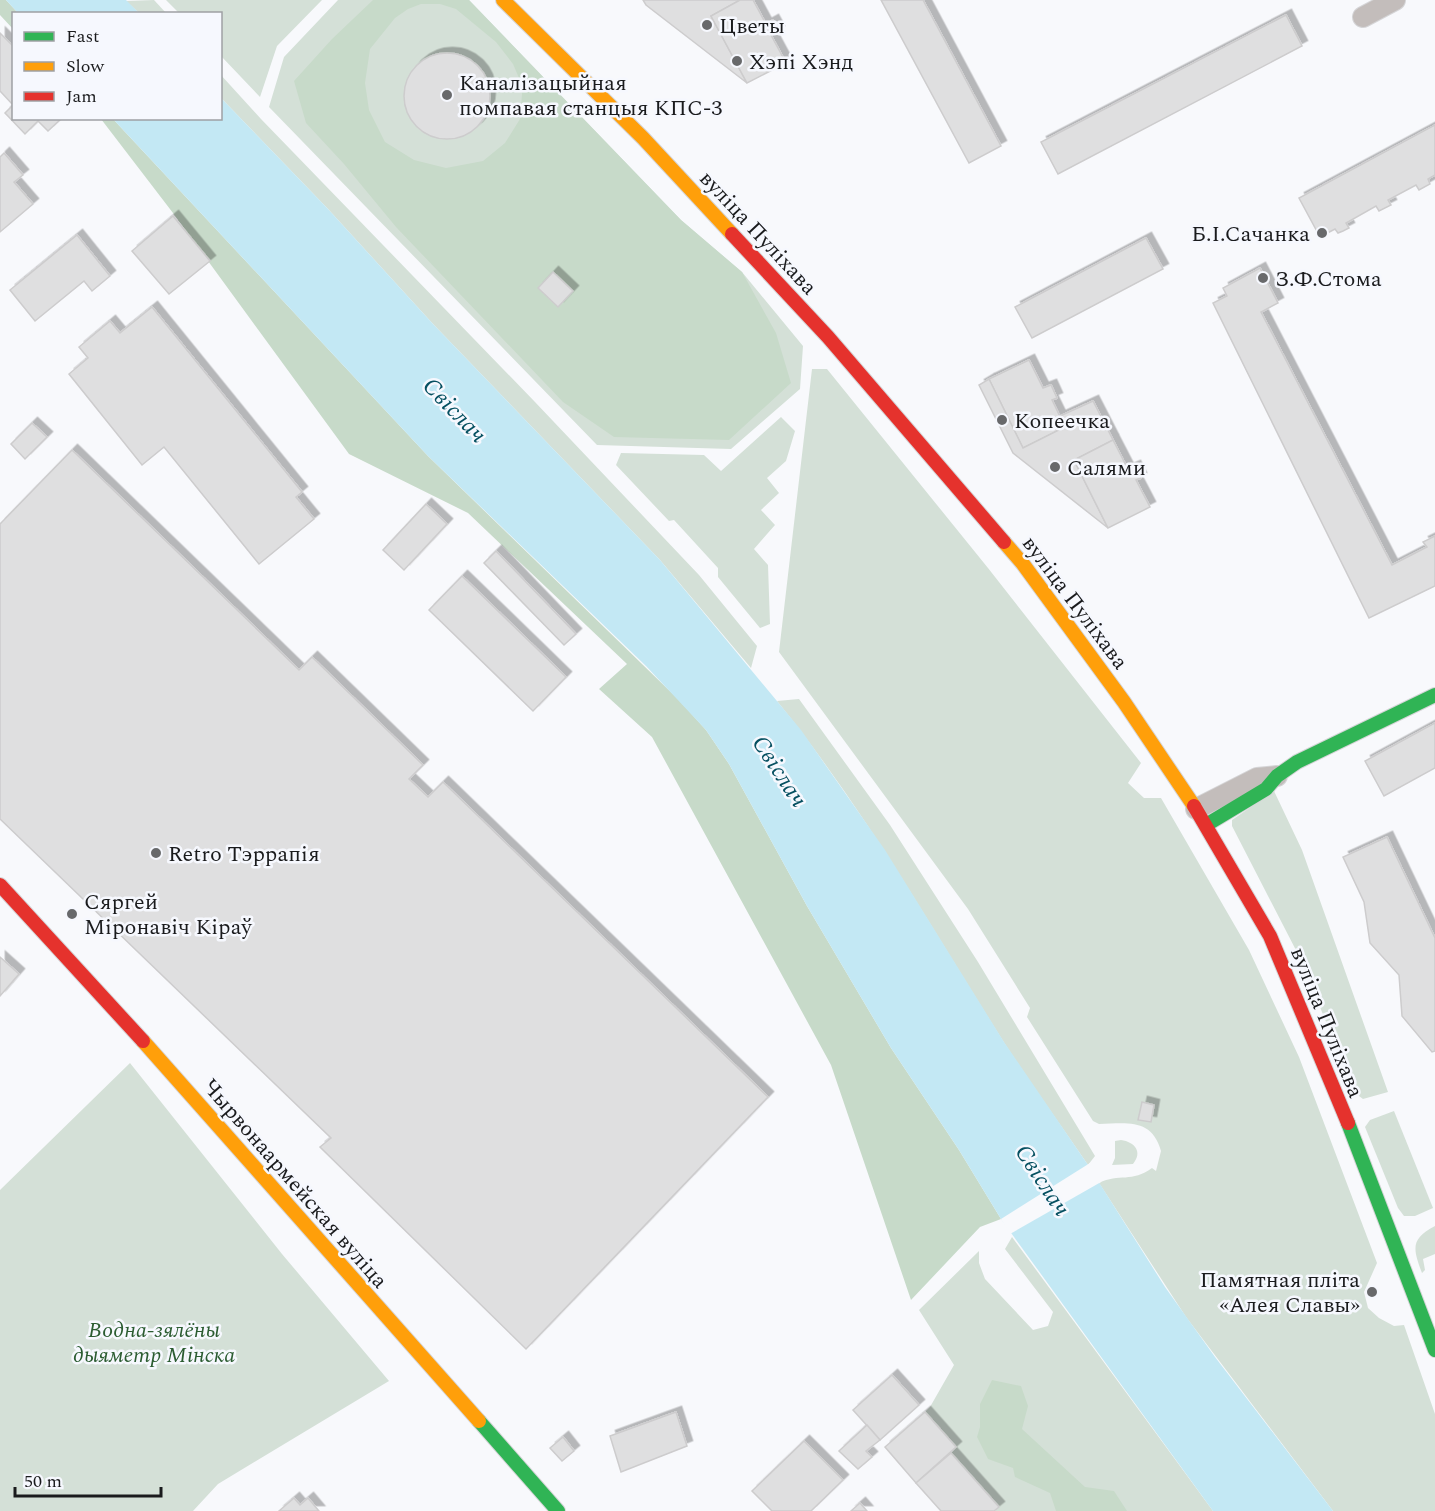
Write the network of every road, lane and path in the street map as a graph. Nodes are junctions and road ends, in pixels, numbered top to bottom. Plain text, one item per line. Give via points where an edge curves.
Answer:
1 (503, 0) edge
2 (1395, 0) edge
3 (1363, 17) dead end
4 (1435, 695) edge
5 (1277, 776) joint
6 (1201, 817) junction
7 (0, 885) edge
8 (1435, 1350) edge
9 (558, 1511) edge

1 - 6 street, вуліца Пуліхава via 643,138 788,292 1023,564 1124,702
2 - 3 street
4 - 5 street via 1297,762
5 - 6 street via 1257,778
6 - 8 street, вуліца Пуліхава via 1270,936 1347,1121
7 - 9 street, Чырвонаармейская вуліца via 130,1026

